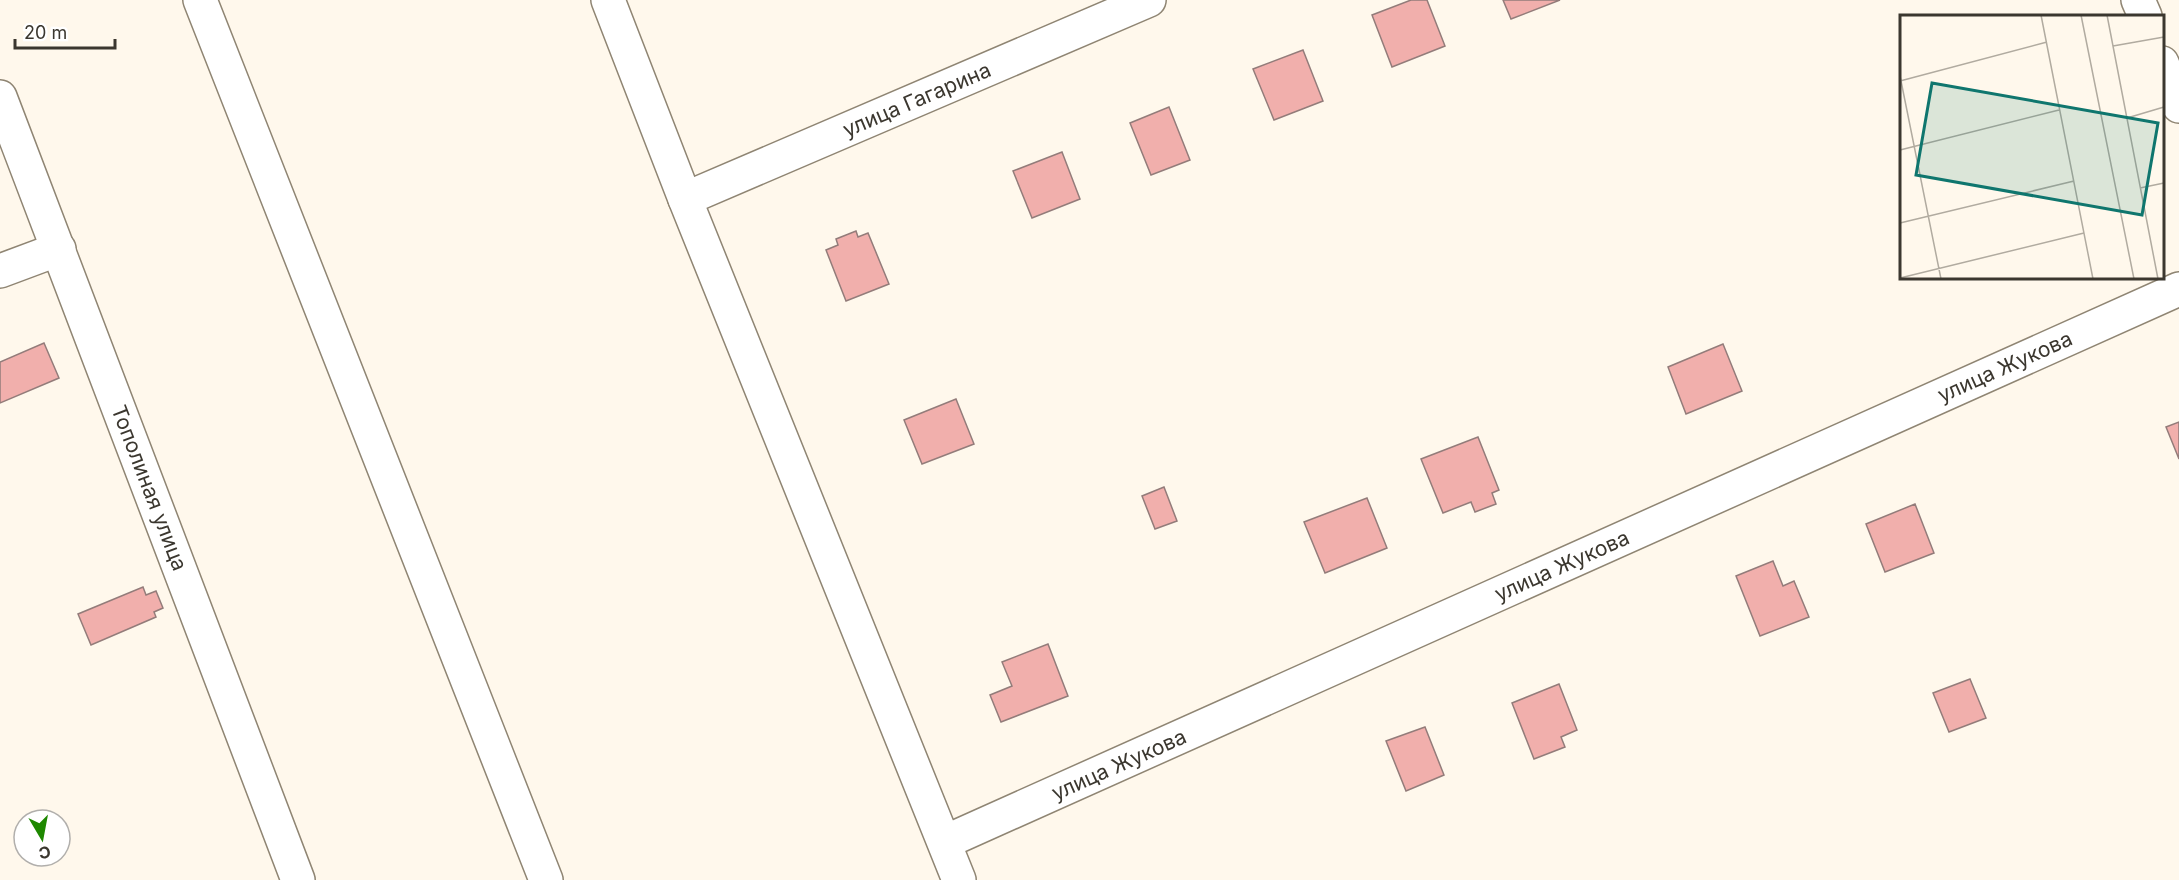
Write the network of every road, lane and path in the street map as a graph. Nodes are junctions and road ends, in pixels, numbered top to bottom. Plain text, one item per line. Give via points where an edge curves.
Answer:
1 (200, 0) edge
2 (608, 0) edge
3 (1149, 0) edge
4 (2138, 0) edge
5 (2145, 15) edge
6 (2164, 66) edge
7 (0, 97) edge
8 (2179, 106) edge
9 (685, 199) junction
10 (59, 249) junction
11 (0, 271) edge
12 (2179, 289) edge
13 (945, 843) junction
14 (294, 879) edge
15 (546, 880) edge
16 (959, 880) edge

1 - 15 street
2 - 9 street
3 - 9 street, улица Гагарина
4 - 5 street
6 - 8 street
7 - 10 street, Тополиная улица
9 - 13 street
10 - 11 street
10 - 14 street, Тополиная улица
12 - 13 street, улица Жукова
13 - 16 street

